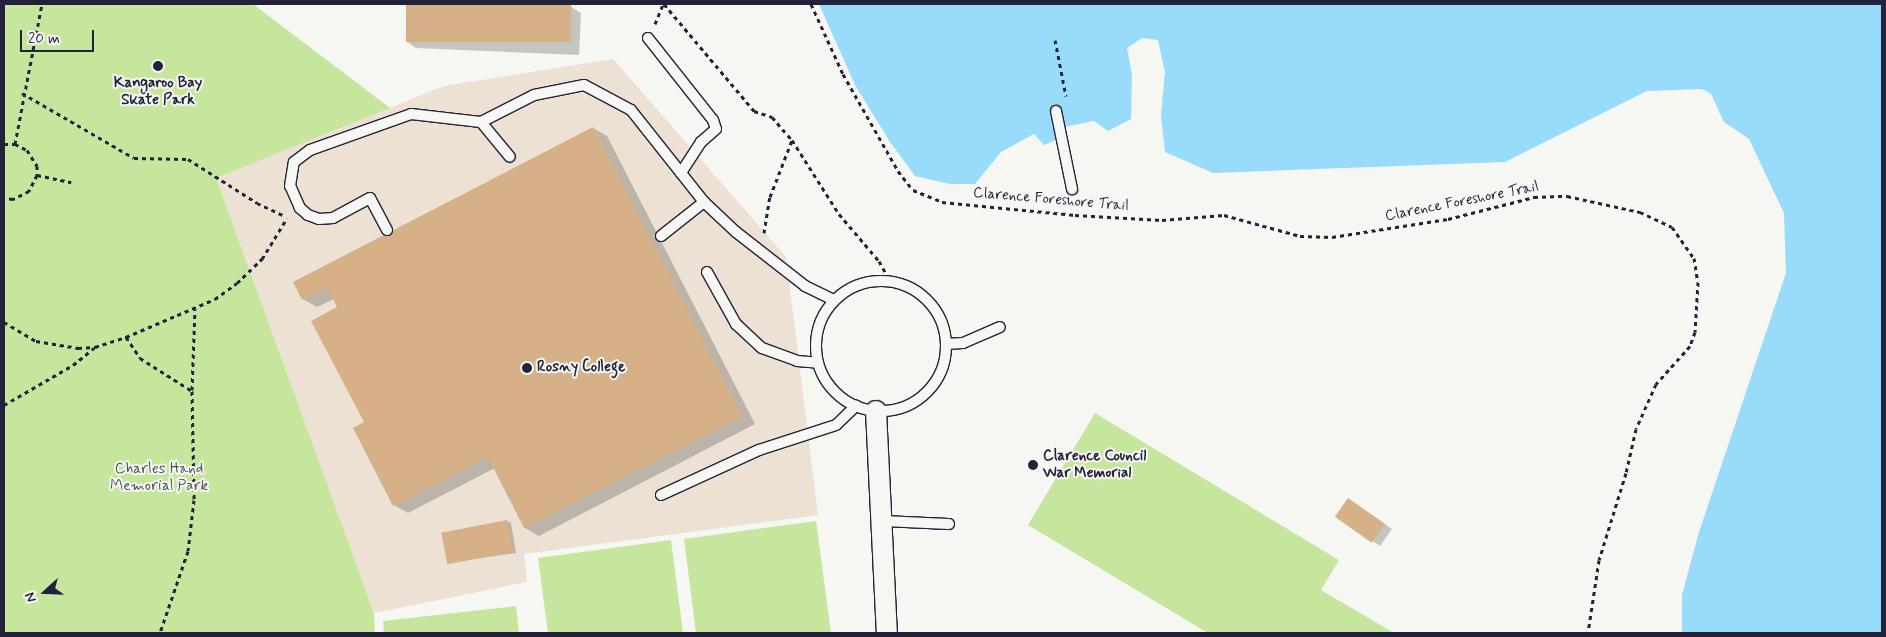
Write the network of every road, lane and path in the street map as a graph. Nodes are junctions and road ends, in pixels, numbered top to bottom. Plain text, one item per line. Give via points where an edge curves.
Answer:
1 (42, 4) edge
2 (664, 4) edge
3 (811, 4) edge
4 (648, 38) dead end
5 (1055, 40) dead end
6 (22, 93) junction
7 (1068, 106) dead end
8 (1056, 111) dead end
9 (481, 122) junction
10 (792, 140) junction
11 (4, 144) edge
12 (15, 144) junction
13 (510, 158) dead end
14 (681, 173) junction
15 (37, 175) junction
16 (72, 182) dead end
17 (1072, 189) dead end
18 (4, 198) edge
19 (704, 202) junction
20 (300, 208) junction
21 (288, 217) junction
22 (387, 230) dead end
23 (661, 236) dead end
24 (762, 254) junction
25 (707, 272) dead end
26 (890, 281) junction
27 (834, 300) junction
28 (196, 308) junction
29 (4, 322) edge
30 (1000, 327) dead end
31 (126, 338) junction
32 (946, 344) junction
33 (95, 347) junction
34 (818, 363) junction
35 (192, 391) junction
36 (4, 405) edge
37 (856, 406) junction
38 (876, 411) junction
39 (661, 495) dead end
40 (883, 521) junction
41 (949, 524) dead end
42 (160, 633) edge
43 (887, 633) edge
44 (1588, 633) edge

1 - 6 path
2 - 10 path via 754,111 772,117
3 - 44 path, Clarence Foreshore Trail via 843,74 898,171 913,190 942,202 1162,220 1224,215 1300,236 1332,237 1448,219 1534,198 1567,196 1640,212 1672,227 1694,258 1698,282 1695,332 1690,346 1656,384 1636,429 1626,474 1599,560
4 - 14 lane via 713,120 716,129 701,142
5 - 7 path
6 - 12 path
6 - 21 path via 134,158 188,159 257,204
8 - 17 lane
9 - 13 lane
9 - 14 lane via 534,94 584,85 631,110
9 - 20 lane via 411,114 310,150 294,162 291,174 292,191
10 - 24 path via 770,198
10 - 26 path via 839,214 879,261
11 - 12 path
12 - 15 path via 34,157
14 - 19 lane
15 - 16 path
15 - 18 path via 29,191 13,199
19 - 23 lane
19 - 24 lane
20 - 21 path
20 - 22 lane via 319,219 333,218 370,198
21 - 28 path via 262,260 237,283
24 - 27 lane via 805,286
25 - 34 lane via 736,324 762,348 797,361
26 - 27 lane via 858,285
26 - 32 lane via 909,286 933,306 942,324
27 - 34 lane via 817,333
28 - 31 path
28 - 35 path
29 - 33 path via 36,340 73,348
30 - 32 lane via 963,343
31 - 33 path
31 - 35 path via 140,358
32 - 38 lane via 940,374 929,391 903,408
33 - 36 path via 73,365
34 - 37 lane via 832,389
35 - 42 path via 194,500 188,551
37 - 38 lane
37 - 39 lane via 836,425 759,450
38 - 40 street
40 - 41 lane
40 - 43 street

